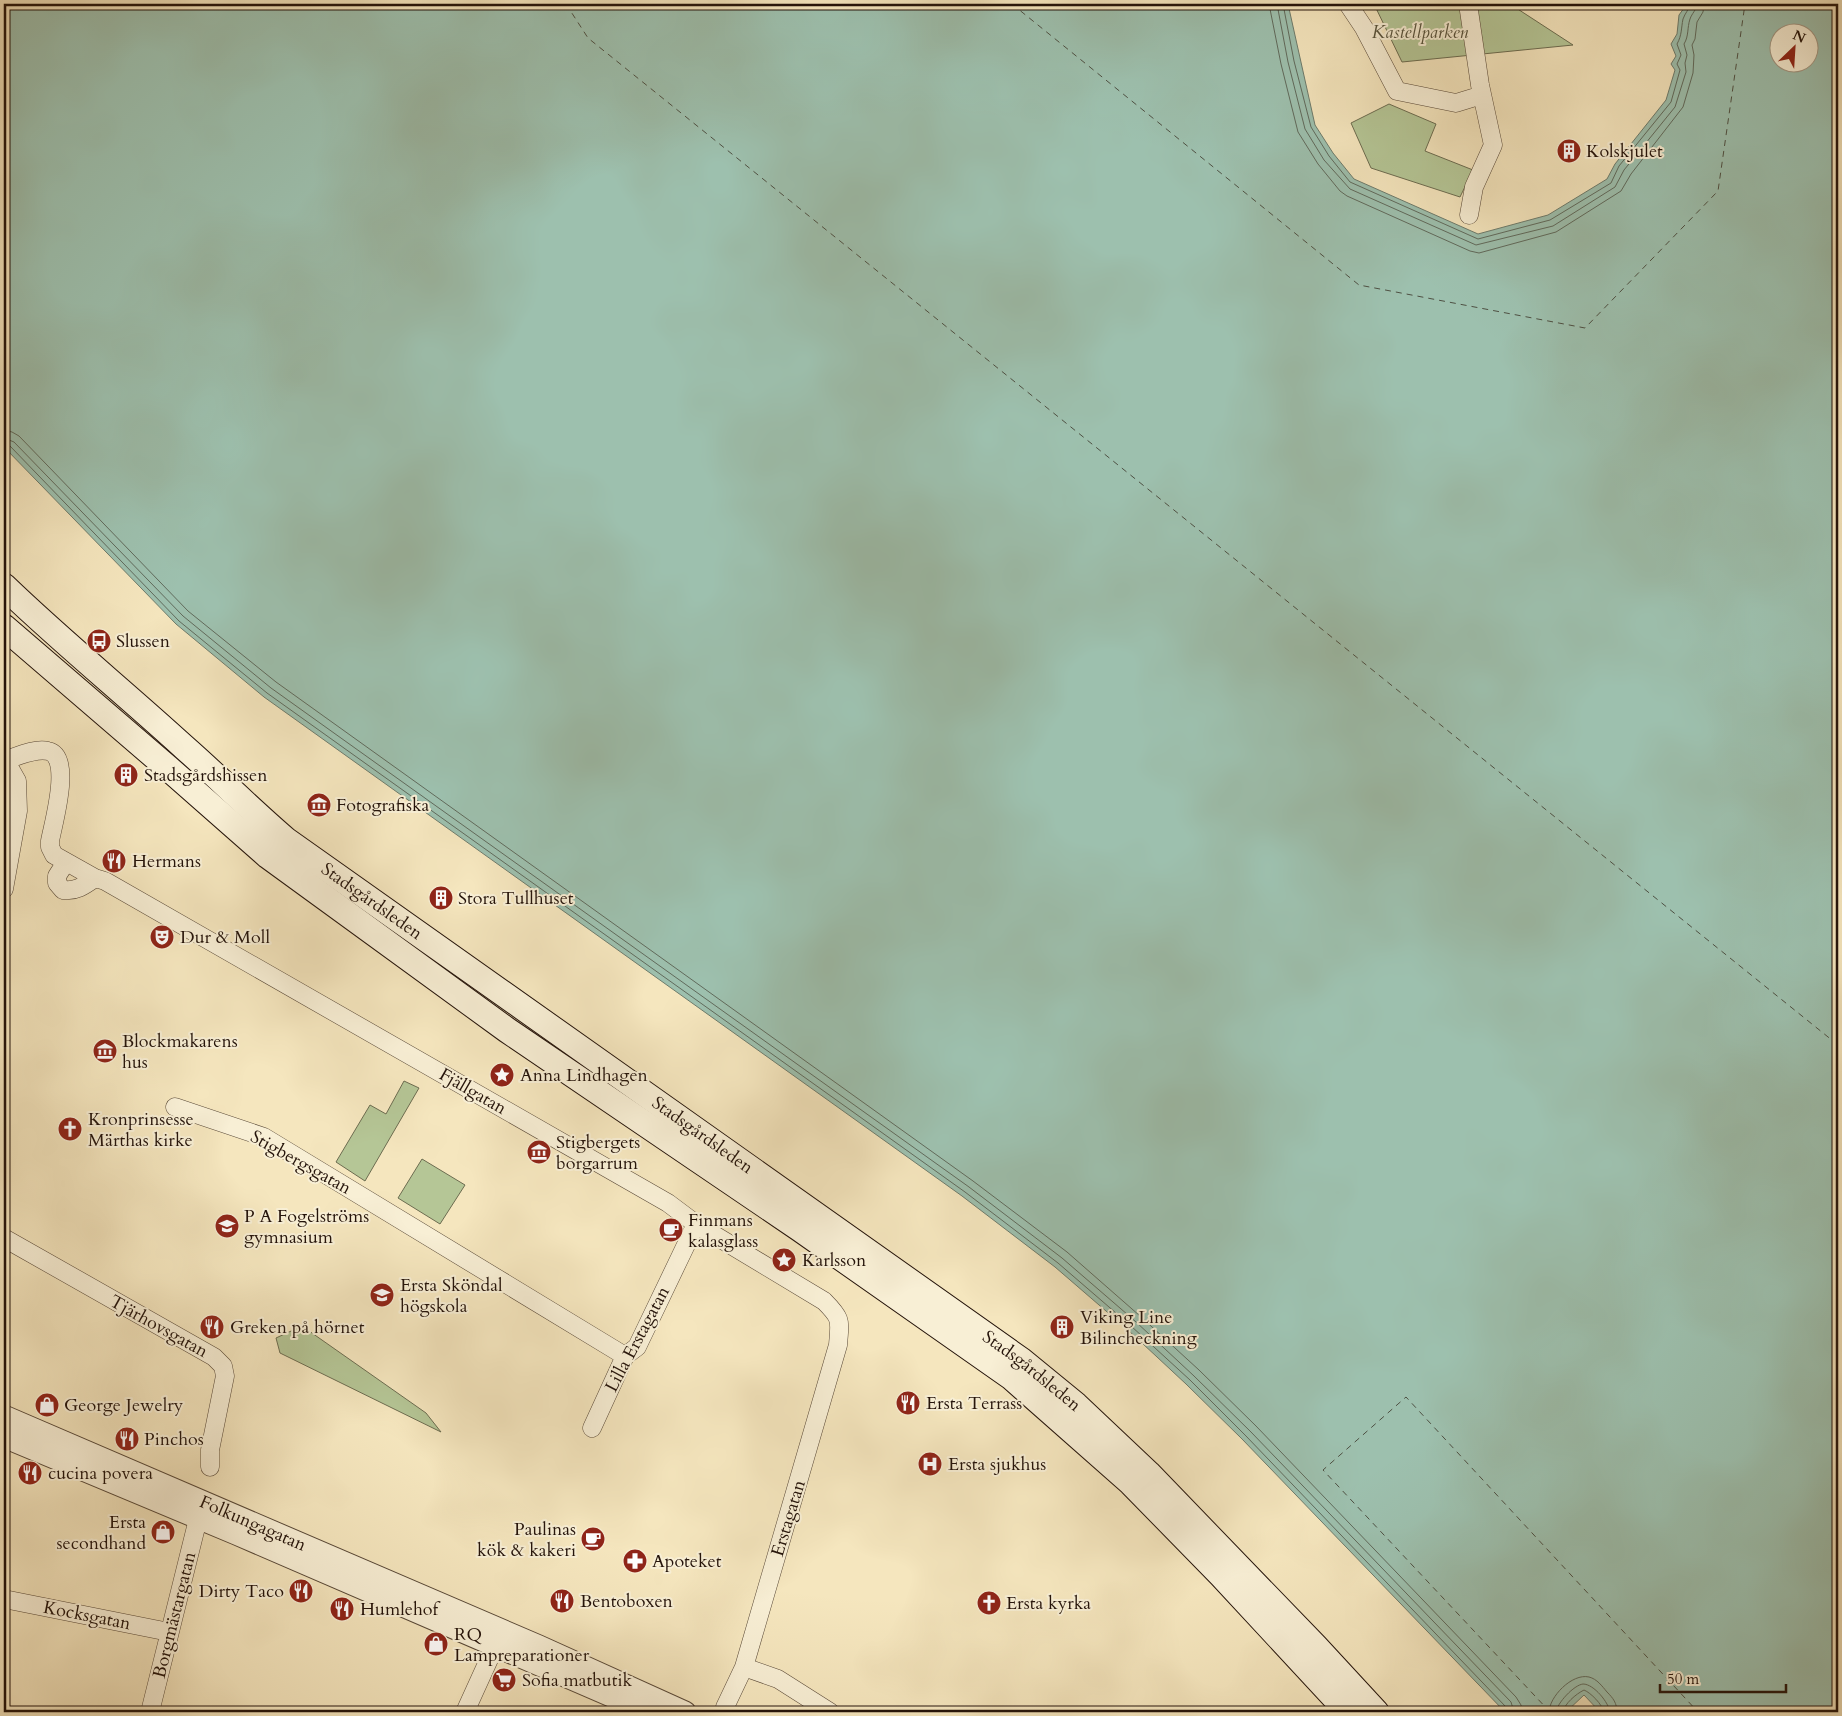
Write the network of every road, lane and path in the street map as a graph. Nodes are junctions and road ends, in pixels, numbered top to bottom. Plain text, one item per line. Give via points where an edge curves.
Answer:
1 (1348, 4) edge
2 (1468, 4) edge
3 (1482, 95) junction
4 (1469, 215) dead end
5 (4, 586) edge
6 (4, 627) edge
7 (186, 748) junction
8 (5, 759) edge
9 (168, 768) junction
10 (66, 862) junction
11 (95, 878) junction
12 (4, 889) edge
13 (175, 1107) dead end
14 (696, 1224) junction
15 (4, 1238) edge
16 (840, 1320) joint
17 (625, 1356) junction
18 (4, 1416) edge
19 (592, 1428) dead end
20 (4, 1437) edge
21 (210, 1467) dead end
22 (198, 1519) junction
23 (4, 1599) edge
24 (169, 1632) junction
25 (499, 1638) junction
26 (744, 1667) junction
27 (150, 1712) edge
28 (465, 1712) edge
29 (648, 1712) edge
30 (684, 1712) edge
31 (726, 1712) edge
32 (830, 1712) edge
33 (1348, 1712) edge
34 (1376, 1712) edge

1 - 3 street via 1397,91 1456,103
2 - 3 street
3 - 4 street via 1494,145 1474,187
5 - 7 main road, Stadsgårdsleden
6 - 9 main road, Stadsgårdsleden
7 - 9 main road
7 - 34 main road, Stadsgårdsleden via 286,840 1021,1360 1069,1399 1148,1473
8 - 10 street, Fjällgatan via 42,750 56,756 61,779 50,848 54,855
8 - 12 street via 17,782 18,811
9 - 33 main road, Stadsgårdsleden via 268,856 507,1030 1011,1377 1131,1483
10 - 11 street, Fjällgatan
10 - 11 street via 57,876 57,883 63,890 74,890
11 - 14 street, Fjällgatan via 660,1198
13 - 17 street, Stigbergsgatan via 264,1137
14 - 16 street, Fjällgatan via 824,1300
14 - 17 street, Lilla Erstagatan via 637,1346
15 - 21 street, Tjärhovsgatan via 214,1357 223,1366 226,1376 210,1450
16 - 26 street, Erstagatan via 838,1345
17 - 19 street, Lilla Erstagatan
18 - 25 street, Folkungagatan
20 - 22 street, Folkungagatan
22 - 24 street, Borgmästargatan
22 - 25 street, Folkungagatan
23 - 24 street, Kocksgatan
24 - 27 street, Borgmästargatan
25 - 28 street
25 - 29 street, Folkungagatan
25 - 30 street, Folkungagatan
26 - 31 street, Erstagatan via 725,1707
26 - 32 street via 778,1679

